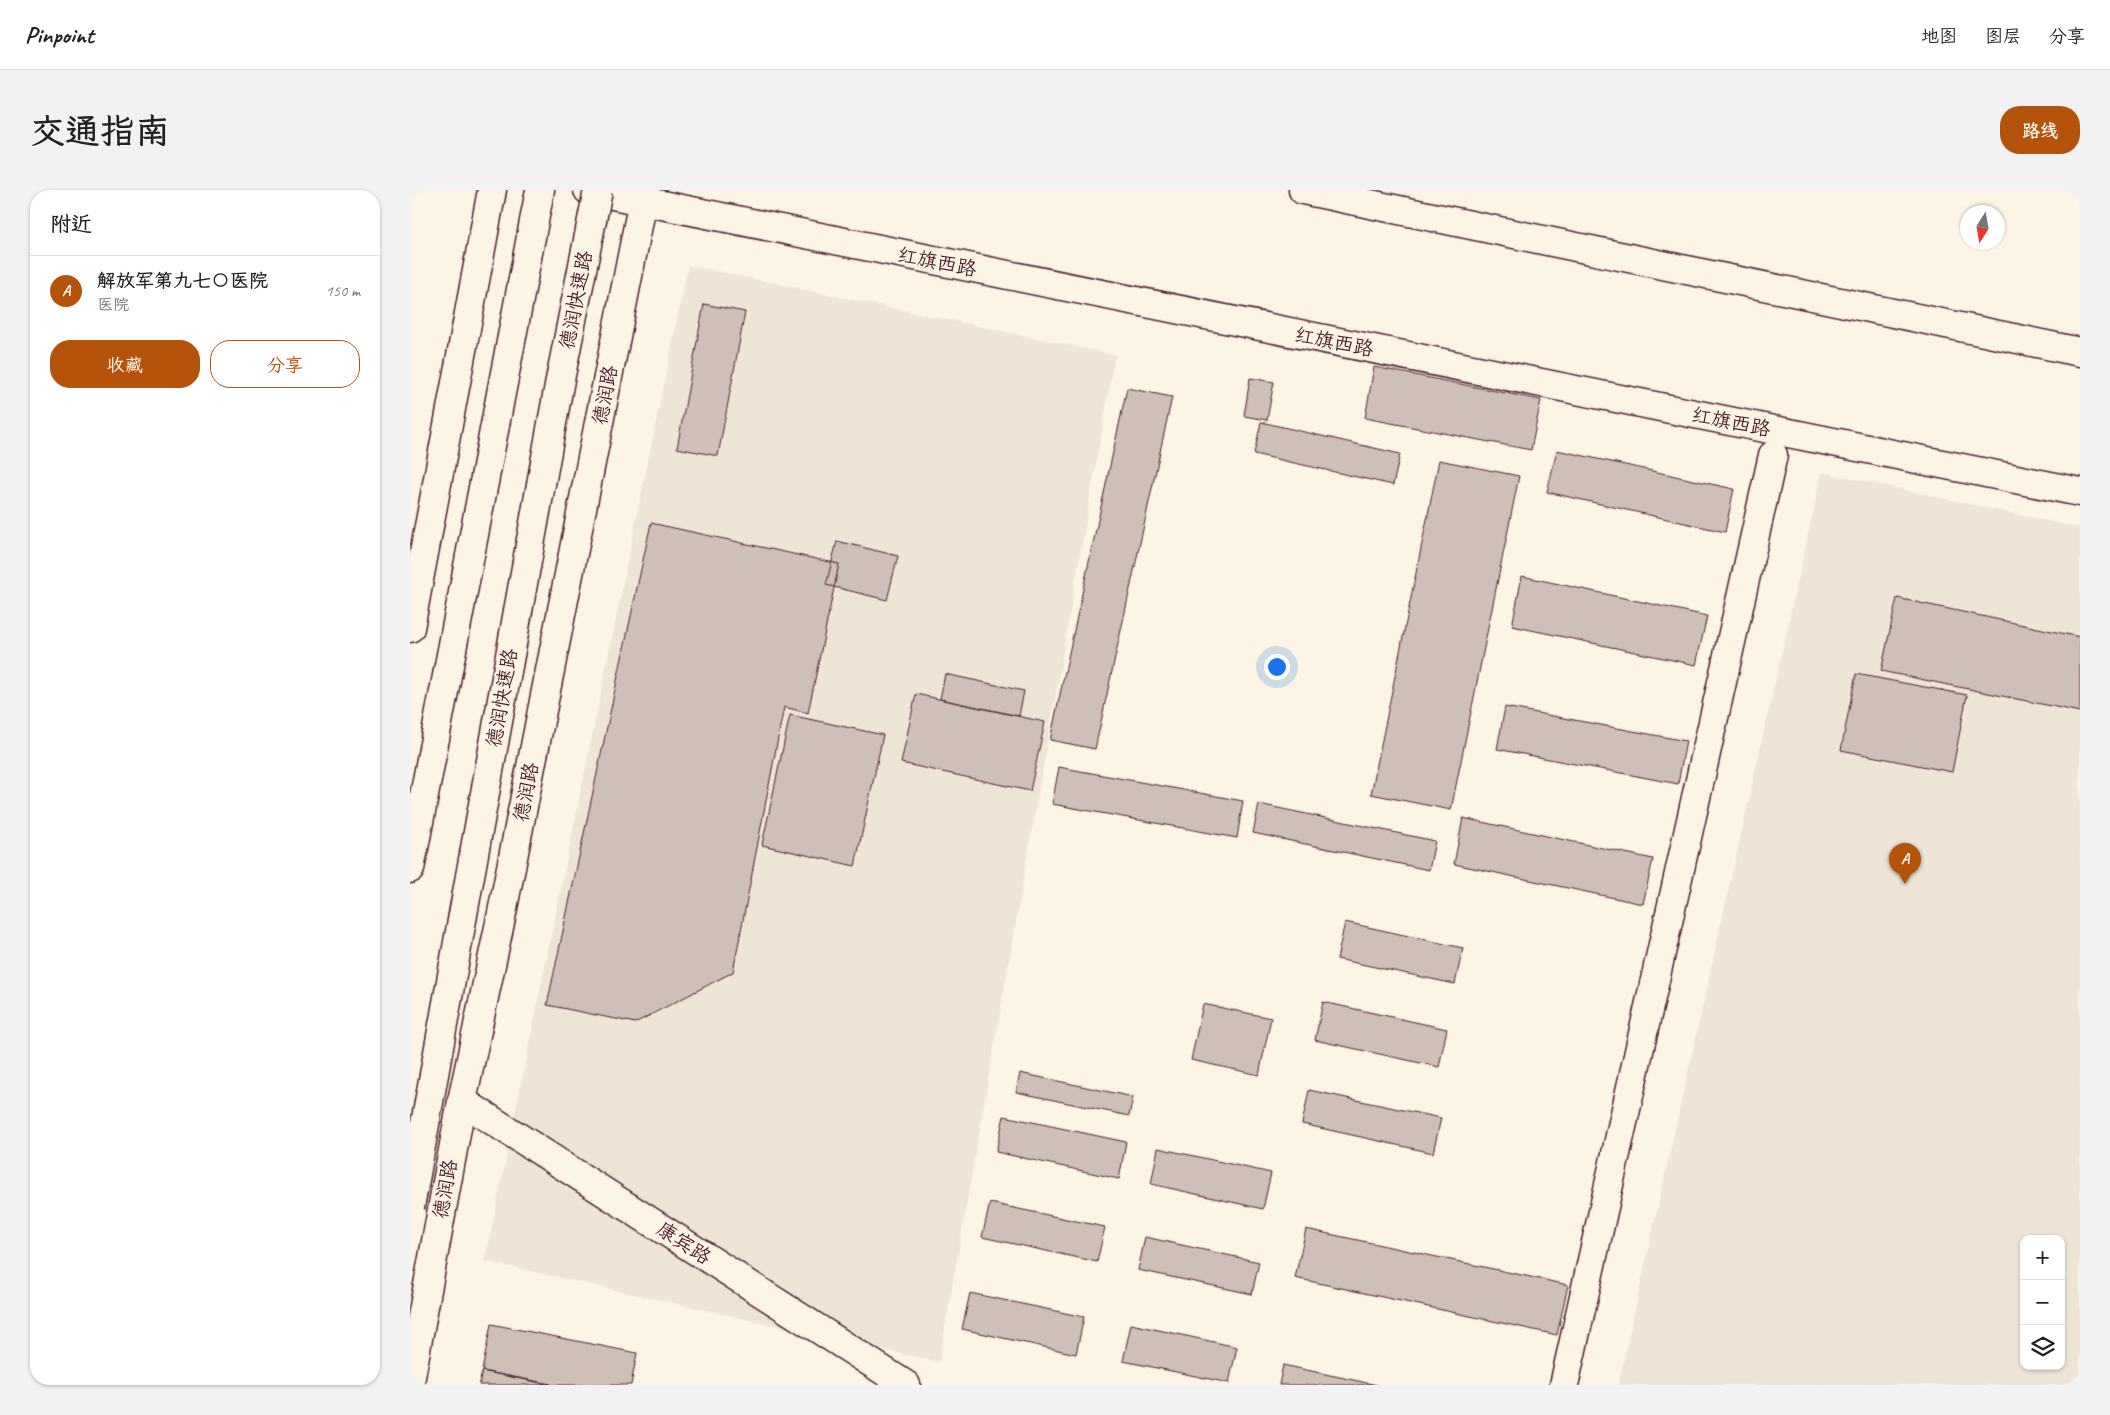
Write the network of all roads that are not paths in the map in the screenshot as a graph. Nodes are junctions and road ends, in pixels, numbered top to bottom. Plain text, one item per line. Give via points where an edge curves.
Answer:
1 (492, 190) edge
2 (540, 190) edge
3 (588, 190) edge
4 (598, 190) edge
5 (1303, 190) edge
6 (644, 196) edge
7 (2080, 352) edge
8 (1773, 455) dead end
9 (2080, 492) edge
10 (410, 628) edge
11 (410, 868) edge
12 (462, 1102) junction
13 (410, 1207) edge
14 (410, 1382) edge
15 (906, 1385) edge
16 (1564, 1385) edge

1 - 10 main road
2 - 11 main road
3 - 6 main road, 红旗西路
4 - 13 main road, 德润快速路, bridge
5 - 7 main road
6 - 9 main road, 红旗西路
6 - 12 main road, 德润路
8 - 16 main road
12 - 14 main road, 德润路
12 - 15 main road, 康宾路

